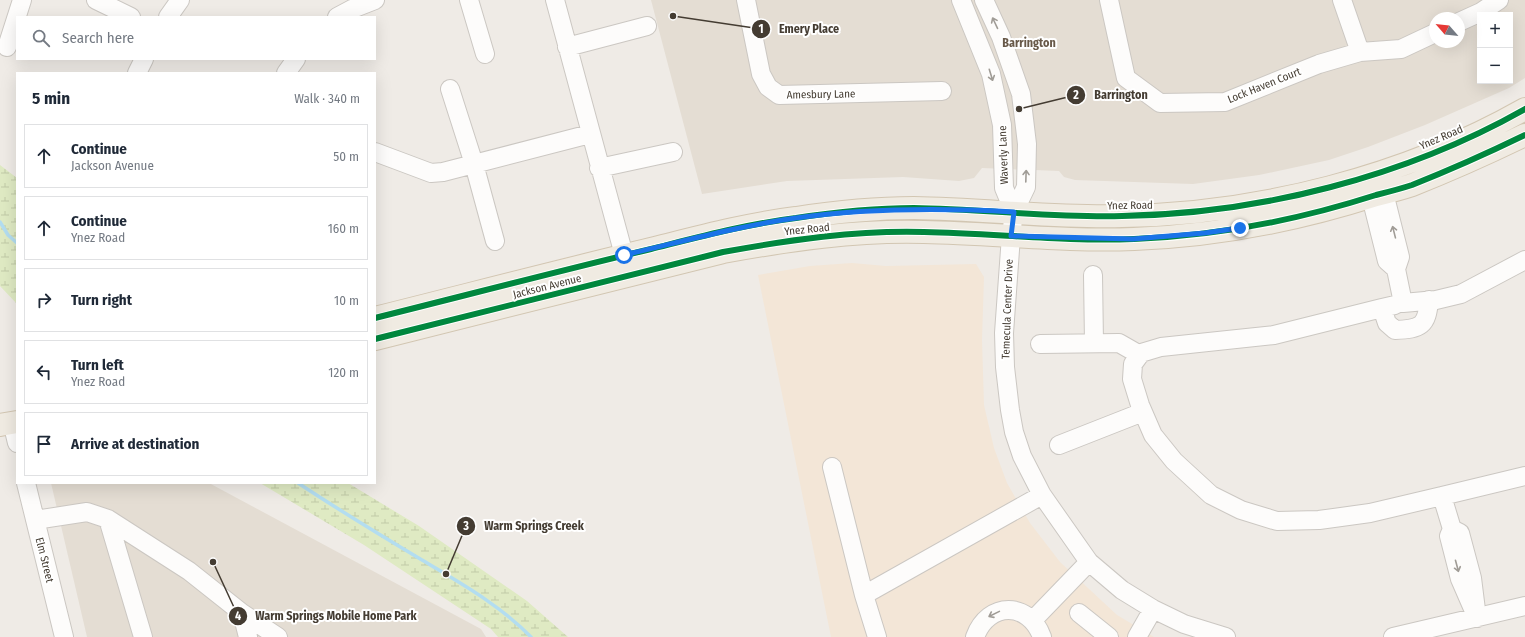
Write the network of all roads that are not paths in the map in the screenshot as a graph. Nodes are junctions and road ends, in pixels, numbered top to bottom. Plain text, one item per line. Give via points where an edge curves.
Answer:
1 (22, 0) edge
2 (96, 0) edge
3 (180, 0) edge
4 (375, 0) edge
5 (469, 0) edge
6 (555, 0) edge
7 (961, 0) edge
8 (984, 0) edge
9 (1109, 0) edge
10 (1342, 0) edge
11 (1499, 0) edge
12 (749, 1) edge
13 (347, 9) edge
14 (17, 16) edge
15 (129, 16) edge
16 (169, 16) edge
17 (16, 19) edge
18 (1465, 19) edge
19 (648, 26) dead end
20 (1429, 36) edge
21 (7, 47) dead end
22 (567, 47) junction
23 (1360, 52) junction
24 (485, 54) dead end
25 (144, 60) edge
26 (295, 60) edge
27 (138, 72) edge
28 (287, 72) edge
29 (450, 89) dead end
30 (942, 91) dead end
31 (1525, 109) edge
32 (590, 134) junction
33 (1525, 135) edge
34 (1469, 136) junction
35 (673, 152) dead end
36 (376, 156) edge
37 (474, 164) junction
38 (599, 168) junction
39 (1378, 195) junction
40 (1014, 212) junction
41 (1011, 236) junction
42 (495, 241) dead end
43 (721, 242) junction
44 (624, 255) junction
45 (1525, 260) edge
46 (1093, 276) dead end
47 (519, 292) junction
48 (1429, 300) junction
49 (1403, 303) junction
50 (1382, 308) junction
51 (376, 318) edge
52 (376, 339) edge
53 (1094, 343) junction
54 (1040, 344) dead end
55 (1140, 355) junction
56 (1143, 412) junction
57 (11, 422) edge
58 (16, 440) edge
59 (1059, 445) dead end
60 (832, 467) dead end
61 (1525, 476) edge
62 (26, 484) edge
63 (1042, 495) junction
64 (1442, 496) junction
65 (108, 519) junction
66 (35, 520) junction
67 (1089, 562) junction
68 (864, 595) junction
69 (1525, 606) edge
70 (1153, 609) junction
71 (242, 613) junction
72 (1079, 613) dead end
73 (1477, 618) junction
74 (1033, 620) junction
75 (64, 637) edge
76 (143, 637) edge
77 (248, 637) edge
78 (278, 637) edge
79 (877, 637) edge
80 (975, 637) edge
81 (1042, 637) edge
82 (1109, 637) edge
83 (1137, 637) edge
84 (1226, 637) edge
85 (1393, 637) edge

1 - 14 street
2 - 15 street
3 - 16 street
4 - 13 street
5 - 24 street
6 - 22 street
7 -> 40 street, Waverly Lane via 991,74 1002,124 1004,188
40 -> 8 street, Waverly Lane via 1026,187 1027,144 1021,94 1001,37
9 - 23 street, Lock Haven Court via 1126,78 1160,103 1225,102 1318,64
10 - 23 street
11 - 18 street
12 - 30 street, Amesbury Lane via 761,74 768,87 779,95
17 - 21 street
19 - 22 street
20 - 23 street, Lock Haven Court via 1401,49
22 - 32 street
25 - 27 street
26 - 28 street
29 - 37 street
31 - 34 main road, Ynez Road
32 - 37 street
32 - 38 street
33 - 39 main road, Ynez Road via 1411,185
34 - 39 main road via 1456,152 1383,180 1376,186
34 - 40 main road, Ynez Road via 1368,176 1326,189 1271,201 1193,212 1135,216
35 - 38 street
36 - 37 street via 431,173
37 - 42 street
38 - 44 street
39 - 41 main road, Ynez Road via 1333,209 1205,233 1133,239
39 - 49 street via 1387,261 1396,269
40 - 41 street, Temecula Center Drive
40 - 43 main road, Ynez Road via 914,208 796,218
41 - 43 main road, Ynez Road via 922,232 864,233 778,242
41 - 63 street, Temecula Center Drive via 1004,332 1010,410 1022,456
43 - 44 main road, Jackson Avenue
43 - 47 main road, Jackson Avenue
44 - 47 main road, Jackson Avenue
45 - 48 street via 1461,294
46 - 53 street
47 - 51 main road, Jackson Avenue
47 - 52 main road, Jackson Avenue
48 - 49 street
48 - 50 street via 1427,317 1422,324 1404,329 1395,330 1387,323
49 - 50 street
50 - 55 street via 1274,336 1161,347
53 - 54 street
53 - 55 street via 1119,343
55 - 56 street via 1133,364 1132,379
56 - 59 street
56 - 64 street via 1153,435 1174,461 1211,495 1241,510 1277,521 1319,520 1370,513
57 - 58 street
60 - 68 street
61 - 64 street
62 - 66 street, Elm Street
63 - 67 street, Temecula Center Drive
63 - 68 street
64 - 73 street via 1452,529 1449,536 1458,572
65 - 66 street via 87,512
65 - 71 street via 189,571
65 - 76 street
66 - 75 street, Elm Street
67 - 70 street, Temecula Center Drive via 1122,590
67 - 74 street
68 - 79 street
69 - 73 street
70 - 83 street
70 - 84 street, Temecula Center Drive via 1184,624
71 - 77 street
71 - 78 street
72 - 82 street
73 - 85 street
74 -> 80 street via 1014,610 993,613 978,628
74 - 81 street

